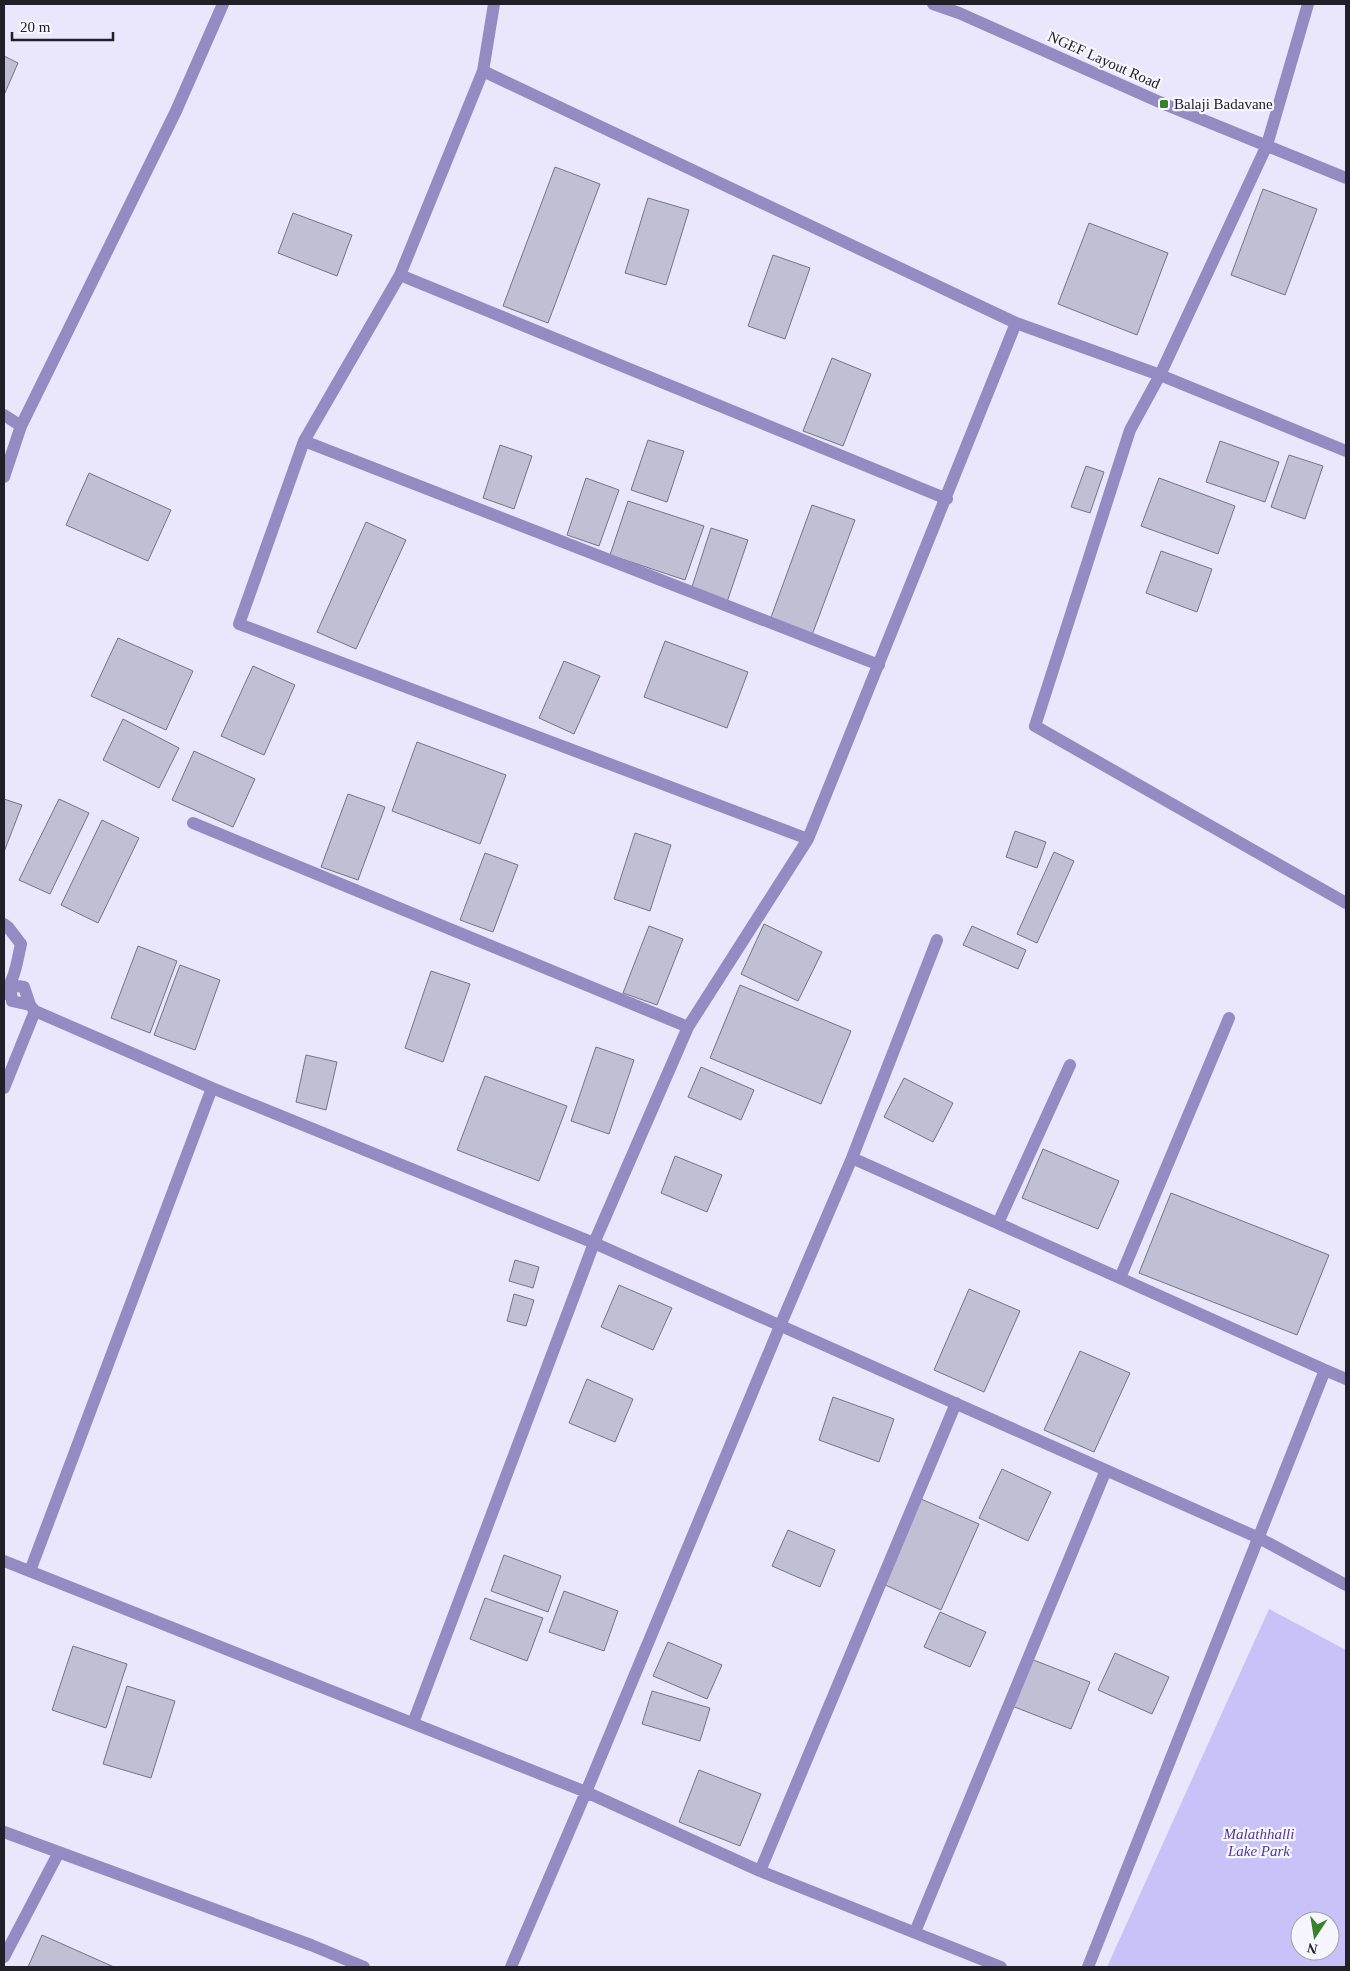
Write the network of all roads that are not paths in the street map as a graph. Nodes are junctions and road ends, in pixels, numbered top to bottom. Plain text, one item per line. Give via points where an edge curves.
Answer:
1 (223, 4) edge
2 (494, 4) edge
3 (933, 4) edge
4 (1308, 4) edge
5 (483, 71) junction
6 (1266, 146) junction
7 (1346, 178) edge
8 (400, 275) junction
9 (1016, 323) junction
10 (1160, 375) junction
11 (4, 415) edge
12 (21, 426) junction
13 (304, 441) junction
14 (1346, 451) edge
15 (4, 477) edge
16 (947, 499) junction
17 (879, 665) junction
18 (193, 823) dead end
19 (808, 839) junction
20 (1346, 903) edge
21 (4, 924) edge
22 (937, 940) dead end
23 (7, 990) edge
24 (33, 1008) junction
25 (1229, 1018) dead end
26 (688, 1027) junction
27 (1070, 1065) dead end
28 (4, 1088) edge
29 (212, 1088) junction
30 (852, 1158) junction
31 (998, 1223) junction
32 (594, 1243) junction
33 (1120, 1278) junction
34 (780, 1326) junction
35 (1325, 1370) junction
36 (1346, 1379) edge
37 (956, 1404) junction
38 (1106, 1470) junction
39 (1259, 1538) junction
40 (4, 1562) edge
41 (30, 1571) junction
42 (1346, 1585) edge
43 (413, 1723) junction
44 (586, 1792) junction
45 (4, 1832) edge
46 (59, 1852) junction
47 (760, 1871) junction
48 (915, 1932) junction
49 (4, 1957) edge
50 (364, 1967) edge
51 (511, 1967) edge
52 (1000, 1967) edge
53 (1088, 1967) edge

1 - 12 street via 176,112
2 - 5 street
3 - 6 street, NGEF Layout Road
4 - 6 street
5 - 8 street
5 - 9 street
6 - 7 street, NGEF Layout Road
6 - 10 street
8 - 13 street
8 - 16 street
9 - 10 street
9 - 16 street
10 - 14 street
10 - 20 street via 1130,430 1035,726
11 - 12 street
12 - 15 street
13 - 17 street
13 - 19 street via 239,624
16 - 17 street
17 - 19 street
18 - 26 street
19 - 26 street
21 - 23 street via 21,944 16,970
22 - 30 street
23 - 24 street via 24,987
24 - 28 street
24 - 29 street
25 - 33 street
26 - 32 street
27 - 31 street
29 - 32 street
29 - 41 street
30 - 31 street
30 - 34 street
31 - 33 street
32 - 34 street
32 - 43 street
33 - 35 street
34 - 37 street
34 - 44 street
35 - 36 street
35 - 39 street
37 - 38 street
37 - 47 street
38 - 39 street
38 - 48 street
39 - 42 street
39 - 53 street
40 - 41 street
41 - 43 street
43 - 44 street
44 - 47 street
44 - 51 street
45 - 46 street
46 - 49 street
46 - 50 street
47 - 48 street
48 - 52 street

